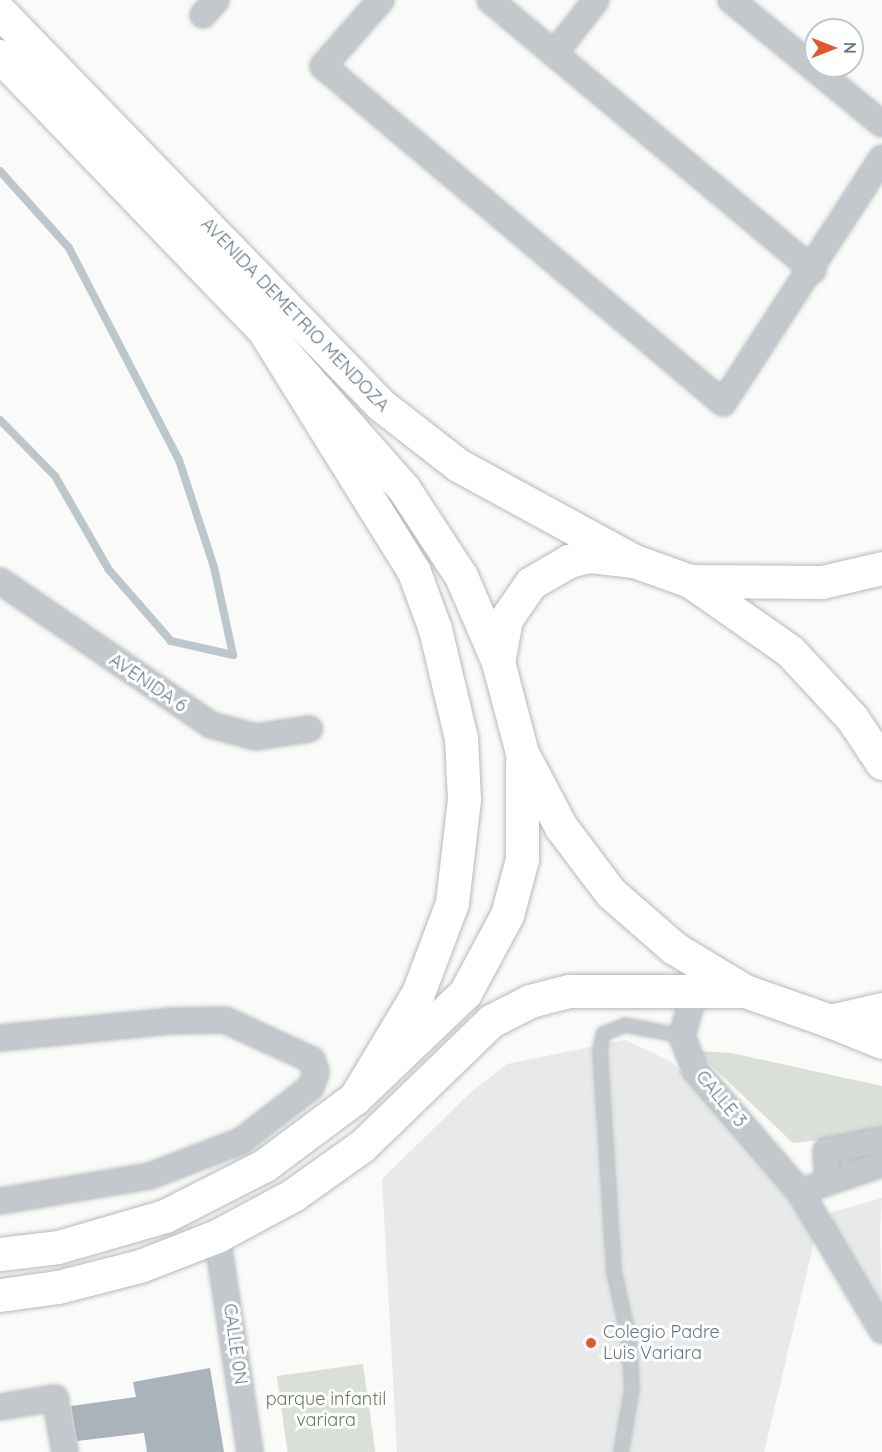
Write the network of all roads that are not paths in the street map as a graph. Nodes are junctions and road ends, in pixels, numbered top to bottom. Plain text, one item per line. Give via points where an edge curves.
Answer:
1 (381, 0) edge
2 (490, 0) edge
3 (596, 0) edge
4 (731, 0) edge
5 (0, 12) edge
6 (554, 54) junction
7 (0, 56) edge
8 (882, 124) edge
9 (882, 158) edge
10 (813, 270) junction
11 (263, 329) junction
12 (634, 561) junction
13 (882, 568) edge
14 (690, 581) junction
15 (2, 587) edge
16 (498, 662) junction
17 (309, 729) dead end
18 (522, 753) junction
19 (882, 763) edge
20 (695, 990) junction
21 (745, 990) junction
22 (882, 1009) edge
23 (830, 1021) junction
24 (682, 1036) junction
25 (0, 1038) edge
26 (882, 1042) edge
27 (355, 1098) junction
28 (882, 1140) edge
29 (882, 1164) edge
30 (828, 1182) junction
31 (800, 1192) junction
32 (0, 1201) edge
33 (217, 1236) junction
34 (0, 1254) edge
35 (0, 1295) edge
36 (882, 1330) edge
37 (0, 1407) edge
38 (64, 1452) edge
39 (250, 1452) edge
40 (621, 1452) edge

1 - 10 street via 323,66 723,403
2 - 6 street
3 - 6 street
4 - 8 street
5 - 12 main road, AVENIDA DEMETRIO MENDOZA via 381,405 458,465
6 - 10 street
7 - 11 main road, AVENIDA DEMETRIO MENDOZA
9 - 10 street
11 - 16 main road, AVENIDA DEMETRIO MENDOZA via 404,489 461,576
11 - 27 main road via 414,572 435,628 461,738 464,799 452,903 418,993
12 - 14 main road
12 - 16 main road via 580,559 531,583 506,619
13 - 14 main road via 822,582
14 - 19 main road via 790,651 852,718
15 - 17 street, AVENIDA 6 via 211,725 256,737
16 - 18 main road, AVENIDA DEMETRIO MENDOZA
18 - 21 main road via 561,827 611,893 674,948
18 - 27 main road via 522,859 507,915 465,993
20 - 21 main road
20 - 24 street
20 - 33 main road via 569,991 507,1011 491,1021 362,1146 293,1195
21 - 23 main road
22 - 23 main road
23 - 26 main road
24 - 31 street, CALLE 3 via 695,1070
24 - 40 lane via 625,1025 603,1034 600,1050 614,1272 628,1339 632,1388
25 - 32 street via 169,1021 225,1020 312,1060 316,1072 311,1087 241,1141 150,1176
27 - 34 main road via 265,1165 165,1216 58,1247
28 - 30 street via 826,1152
29 - 30 street
30 - 31 street
31 - 36 street, CALLE 3
33 - 35 main road via 140,1266 58,1287
33 - 39 street, CALLE 0N
37 - 38 street via 55,1398

